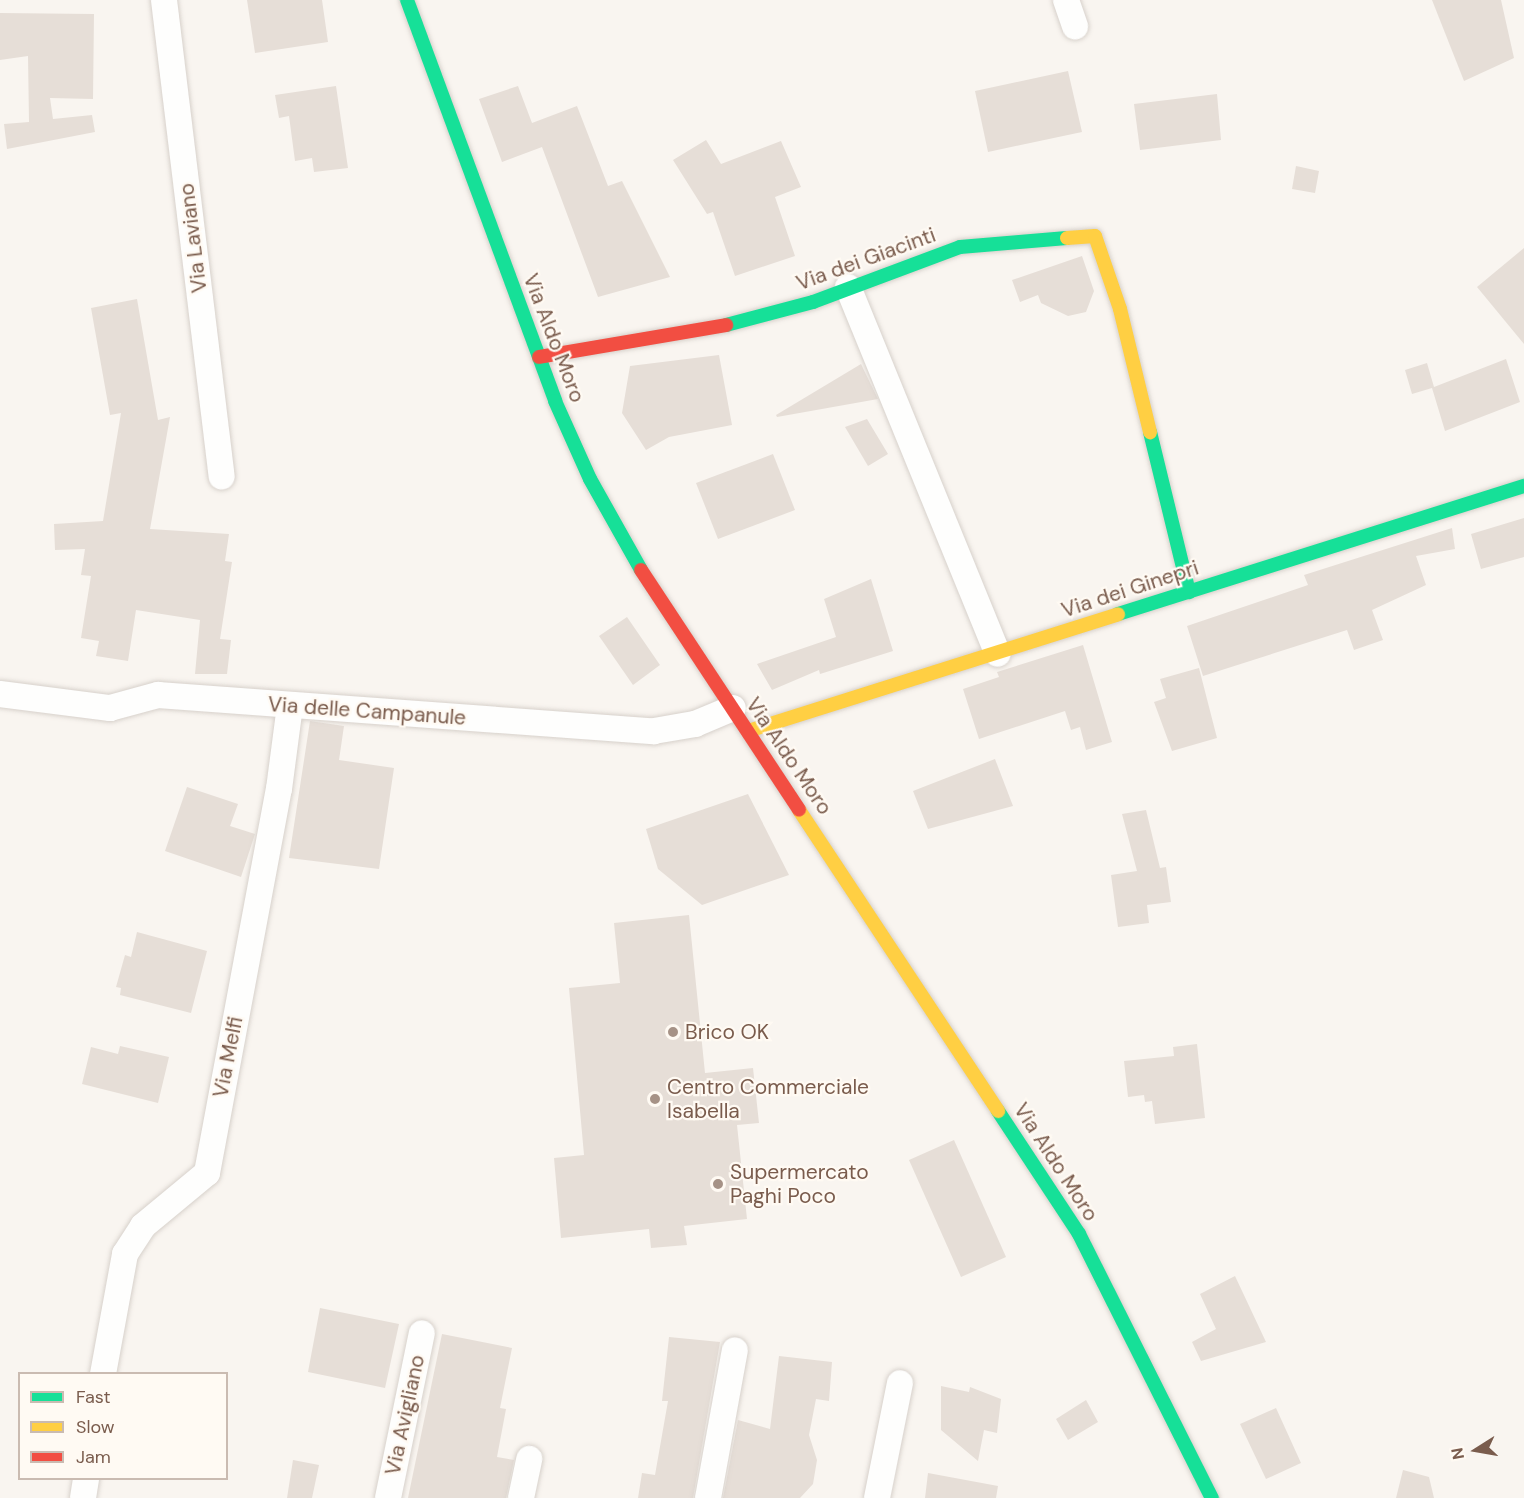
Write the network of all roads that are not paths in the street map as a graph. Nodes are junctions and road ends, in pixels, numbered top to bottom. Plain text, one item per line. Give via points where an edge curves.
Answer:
1 (164, 0) edge
2 (407, 0) edge
3 (1066, 0) edge
4 (1076, 26) dead end
5 (848, 287) junction
6 (538, 357) junction
7 (222, 476) dead end
8 (1524, 486) edge
9 (1189, 592) junction
10 (998, 654) junction
11 (0, 694) edge
12 (290, 706) junction
13 (733, 708) junction
14 (748, 731) junction
15 (422, 1333) dead end
16 (735, 1350) dead end
17 (103, 1372) edge
18 (900, 1383) dead end
19 (529, 1459) dead end
20 (86, 1480) edge
21 (83, 1498) edge
22 (388, 1498) edge
23 (521, 1498) edge
24 (708, 1498) edge
25 (877, 1498) edge
26 (1212, 1498) edge

1 - 7 street, Via Laviano
2 - 6 street, Via Aldo Moro
3 - 4 street
5 - 6 street, Via dei Giacinti via 748,321
5 - 9 street, Via dei Giacinti via 960,247 1095,236 1120,309
5 - 10 street
6 - 13 street, Via Aldo Moro via 590,479 630,553
8 - 9 street, Via dei Ginepri
9 - 10 street, Via dei Ginepri
10 - 14 street, Via dei Ginepri
11 - 12 street, Via delle Campanule via 110,708 158,695
12 - 13 street, Via delle Campanule via 654,731 695,724
12 - 17 street, Via Melfi via 279,789 207,1173 143,1226 125,1254
13 - 14 street, Via Aldo Moro
14 - 26 street, Via Aldo Moro via 1078,1234
15 - 22 street, Via Avigliano
16 - 24 street
18 - 25 street
19 - 23 street
20 - 21 street

